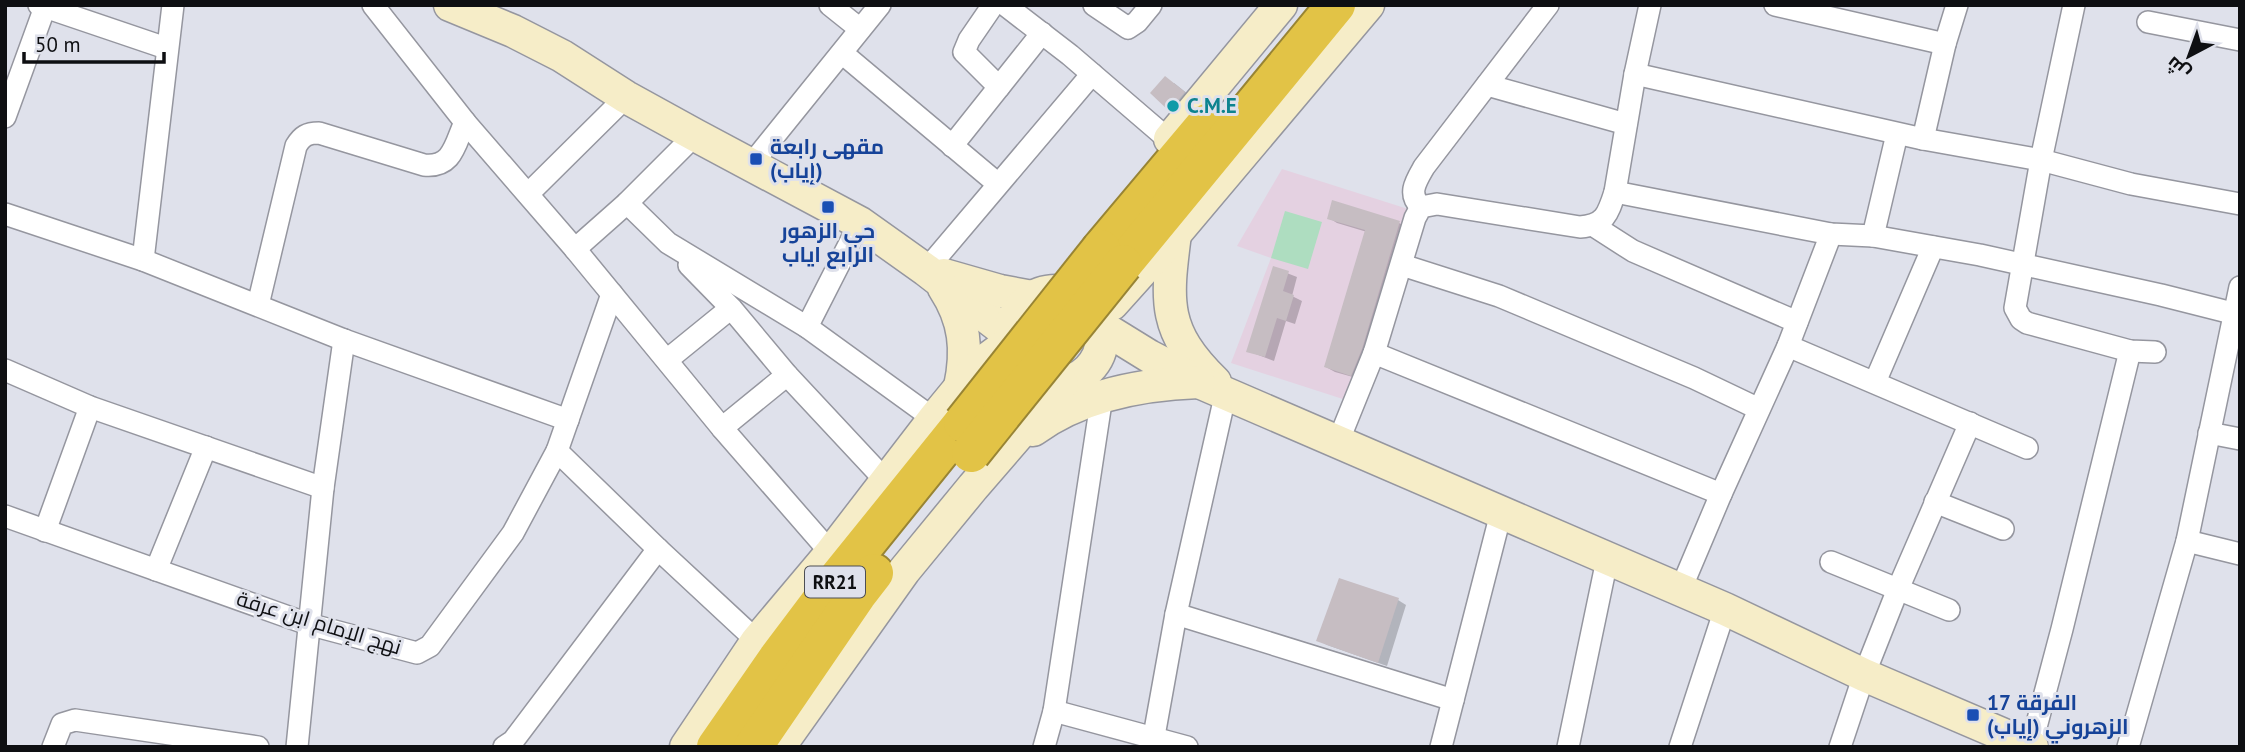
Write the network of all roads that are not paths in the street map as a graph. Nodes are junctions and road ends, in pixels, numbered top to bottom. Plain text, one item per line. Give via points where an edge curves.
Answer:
1 (173, 5) edge
2 (373, 5) edge
3 (450, 5) edge
4 (830, 5) edge
5 (880, 5) edge
6 (993, 5) edge
7 (1005, 5) edge
8 (1094, 5) edge
9 (1151, 5) edge
10 (1267, 5) edge
11 (1281, 5) edge
12 (1304, 5) edge
13 (1336, 5) edge
14 (1368, 5) edge
15 (1548, 5) edge
16 (1650, 5) edge
17 (1775, 5) edge
18 (1956, 5) edge
19 (2074, 5) edge
20 (42, 6) edge
21 (2148, 22) dead end
22 (860, 29) junction
23 (1042, 33) junction
24 (1252, 40) junction
25 (2240, 40) edge
26 (1945, 44) junction
27 (166, 48) junction
28 (842, 53) junction
29 (1092, 74) junction
30 (1635, 74) junction
31 (1486, 85) junction
32 (999, 87) junction
33 (626, 97) junction
34 (5, 117) edge
35 (466, 122) junction
36 (1626, 124) junction
37 (1897, 134) junction
38 (695, 135) junction
39 (1923, 139) junction
40 (1169, 140) junction
41 (952, 146) junction
42 (2041, 160) junction
43 (750, 166) junction
44 (998, 184) junction
45 (1615, 192) junction
46 (528, 194) junction
47 (627, 203) junction
48 (2240, 204) edge
49 (1421, 208) junction
50 (5, 214) edge
51 (1173, 221) junction
52 (860, 223) junction
53 (1594, 226) junction
54 (1831, 234) junction
55 (1873, 236) junction
56 (668, 243) junction
57 (1933, 247) junction
58 (575, 249) junction
59 (1112, 256) junction
60 (143, 260) junction
61 (2022, 264) junction
62 (1402, 265) junction
63 (926, 270) junction
64 (2240, 287) edge
65 (612, 294) junction
66 (1039, 295) junction
67 (258, 305) junction
68 (731, 308) junction
69 (2238, 315) edge
70 (1100, 322) junction
71 (1797, 322) junction
72 (807, 327) junction
73 (1010, 338) junction
74 (344, 340) junction
75 (1788, 346) junction
76 (2130, 351) junction
77 (2155, 352) dead end
78 (1374, 353) junction
79 (667, 360) junction
80 (5, 370) edge
81 (787, 375) junction
82 (1875, 382) junction
83 (1203, 383) junction
84 (1081, 386) junction
85 (90, 407) junction
86 (1759, 409) junction
87 (568, 420) junction
88 (957, 420) junction
89 (1970, 423) junction
90 (722, 428) junction
91 (2209, 433) junction
92 (2240, 439) edge
93 (1338, 442) junction
94 (205, 447) junction
95 (1009, 447) junction
96 (2027, 448) dead end
97 (557, 451) junction
98 (886, 481) junction
99 (323, 488) junction
100 (1721, 494) junction
101 (1935, 502) junction
102 (1501, 513) junction
103 (5, 516) edge
104 (2003, 529) dead end
105 (44, 531) junction
106 (2187, 541) junction
107 (658, 549) junction
108 (831, 553) junction
109 (2240, 554) edge
110 (1607, 560) junction
111 (1832, 562) dead end
112 (156, 570) junction
113 (1898, 589) junction
114 (1680, 591) junction
115 (1725, 610) junction
116 (1949, 610) dead end
117 (1177, 614) junction
118 (308, 624) junction
119 (757, 640) junction
120 (1864, 675) junction
121 (1453, 700) junction
122 (1054, 711) junction
123 (1153, 742) edge
124 (2032, 746) edge
125 (52, 747) edge
126 (258, 747) edge
127 (297, 747) edge
128 (504, 747) edge
129 (686, 747) edge
130 (716, 747) edge
131 (753, 747) edge
132 (779, 747) edge
133 (1044, 747) edge
134 (1187, 747) edge
135 (1441, 747) edge
136 (1568, 747) edge
137 (1680, 747) edge
138 (1840, 747) edge
139 (2128, 747) edge

1 - 27 street
2 - 35 street
3 - 33 main road via 513,30
4 - 22 street
5 - 22 street
6 - 32 street via 964,52
7 - 23 street
8 - 9 street via 1128,28
10 - 24 street
11 - 24 main road
12 - 59 highway, RR21
13 - 51 highway, RR21
14 - 51 main road
15 - 31 street
16 - 30 street
17 - 26 street
18 - 26 street
19 - 42 street
20 - 27 street
20 - 34 street
21 - 25 street
22 - 28 street
23 - 29 street
23 - 32 street
24 - 40 main road
26 - 39 street
27 - 60 street
28 - 41 street
28 - 43 street
29 - 40 street
29 - 44 street
30 - 36 street
30 - 37 street
31 - 36 street
31 - 49 street via 1419,177 1413,195
32 - 41 street
33 - 38 main road
33 - 46 street
35 - 46 street
35 - 67 street via 449,158 434,166 318,133 301,138
36 - 45 street
37 - 39 street
37 - 55 street
38 - 43 main road
38 - 47 street
39 - 42 street
40 - 66 main road
41 - 44 street
42 - 48 street via 2131,184
42 - 61 street
43 - 52 main road
44 - 63 street
45 - 53 street via 1604,218
45 - 54 street
46 - 58 street
47 - 56 street
47 - 58 street
49 - 53 street via 1437,204
49 - 62 street
50 - 60 street
51 - 59 highway, RR21
51 - 70 main road
51 - 83 main road via 1170,307 1181,343
52 - 63 main road
52 - 72 street
53 - 71 street via 1633,251
54 - 55 street
54 - 71 street
55 - 57 street
56 - 68 street
56 - 72 street
57 - 61 street
57 - 82 street
58 - 65 street
59 - 88 highway, RR21, bridge
60 - 67 street
61 - 69 street
61 - 76 street via 2015,300 2021,319
62 - 78 street
62 - 86 street via 1499,296
63 - 66 main road via 986,288
63 - 73 main road
63 - 88 main road via 942,285 961,323 965,344
64 - 69 street
65 - 79 street
65 - 87 street, نهج الإمام ابن عرفة
66 - 70 main road via 1056,291 1076,295
66 - 73 main road via 1016,313
67 - 74 street
68 - 79 street
68 - 81 street
69 - 91 street
70 - 83 main road via 1141,352
70 - 84 main road via 1103,339
71 - 75 street
72 - 88 street
73 - 84 main road via 1023,370 1041,381
73 - 88 main road via 983,362
74 - 87 street
74 - 99 street
75 - 82 street
75 - 86 street
76 - 77 street
76 - 124 street
78 - 93 street
78 - 100 street
79 - 90 street
80 - 85 street
81 - 90 street
81 - 98 street
82 - 89 street
83 - 84 main road
83 - 93 main road
83 - 117 street
84 - 95 main road
84 - 95 main road via 1069,409
84 - 122 street
85 - 94 street
85 - 105 street
86 - 100 street
87 - 97 street, نهج الإمام ابن عرفة
88 - 98 main road
88 - 130 highway, RR21
88 - 131 highway, RR21 via 857,595
89 - 96 street
89 - 101 street
90 - 108 street
91 - 92 street
91 - 106 street
93 - 102 main road
94 - 99 street
94 - 112 street
95 - 132 main road via 904,571
97 - 107 street
97 - 118 street, نهج الإمام ابن عرفة via 513,533 430,646 411,652
98 - 108 main road
99 - 118 street
100 - 114 street
101 - 104 street
101 - 113 street
102 - 110 main road
102 - 121 street
103 - 105 street, نهج الإمام ابن عرفة
105 - 112 street, نهج الإمام ابن عرفة
106 - 109 street
106 - 139 street
107 - 119 street
107 - 128 street
108 - 119 main road
110 - 114 main road
110 - 136 street
111 - 113 street
112 - 118 street, نهج الإمام ابن عرفة
113 - 116 street
113 - 120 street
114 - 115 main road
115 - 120 main road
115 - 137 street
117 - 121 street
117 - 123 street
118 - 127 street
119 - 129 main road
120 - 124 main road
120 - 138 street
121 - 135 street
122 - 123 street
122 - 133 street
123 - 134 street
125 - 126 street via 62,724 75,720

